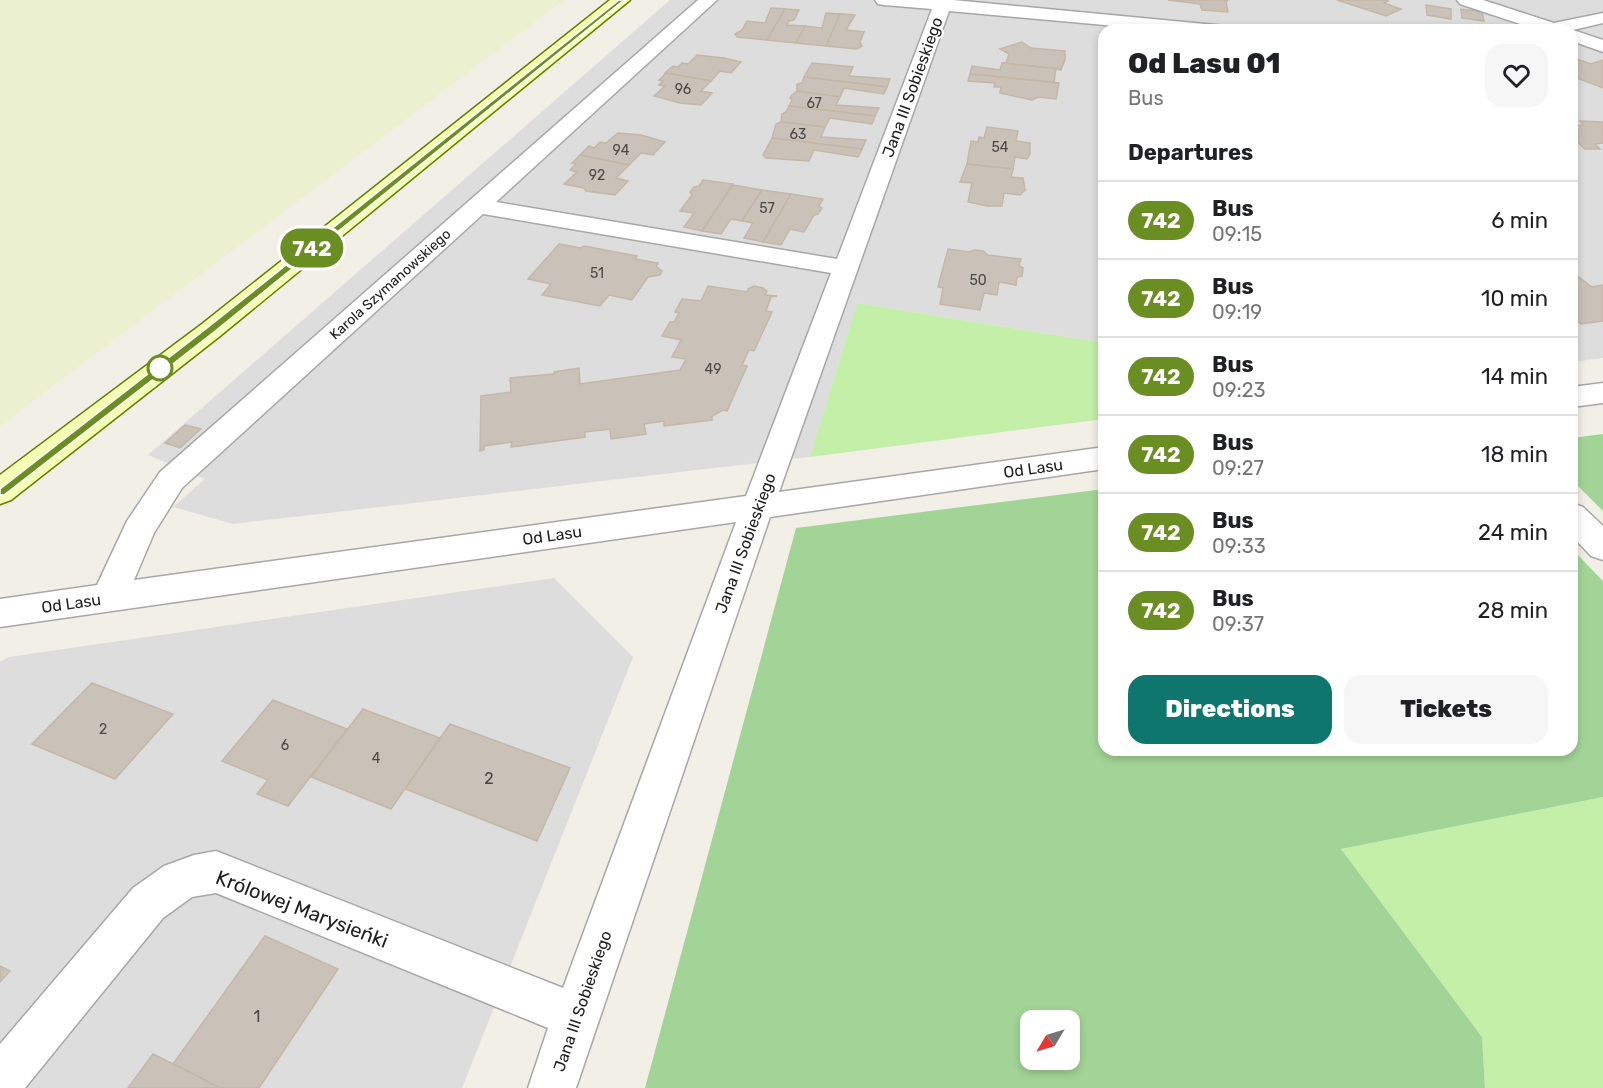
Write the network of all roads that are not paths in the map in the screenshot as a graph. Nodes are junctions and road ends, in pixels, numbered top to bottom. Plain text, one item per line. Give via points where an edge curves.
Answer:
1 (621, 0) edge
2 (708, 0) edge
3 (884, 0) edge
4 (1466, 0) edge
5 (943, 3) edge
6 (1603, 18) edge
7 (1152, 24) edge
8 (1535, 24) edge
9 (1578, 24) edge
10 (1578, 37) edge
11 (1603, 46) edge
12 (477, 206) junction
13 (845, 268) junction
14 (1603, 393) edge
15 (1578, 396) edge
16 (1098, 459) edge
17 (0, 492) edge
18 (758, 505) junction
19 (1578, 521) edge
20 (1603, 547) edge
21 (109, 598) junction
22 (0, 613) edge
23 (576, 1016) junction
24 (0, 1081) edge
25 (552, 1088) edge

1 - 17 main road via 211,330
2 - 12 street, Karola Szymanowskiego
3 - 5 street
4 - 8 street
5 - 7 street
5 - 13 street, Jana III Sobieskiego
6 - 9 street
10 - 11 street
12 - 13 street
12 - 21 street, Karola Szymanowskiego via 171,480 139,530
13 - 18 street, Jana III Sobieskiego
14 - 15 street
16 - 18 street, Od Lasu
18 - 21 street, Od Lasu
18 - 23 street, Jana III Sobieskiego
19 - 20 street
21 - 22 street, Od Lasu
23 - 24 street, Królowej Marysieńki via 216,872 207,873 188,876 147,903
23 - 25 street, Jana III Sobieskiego

